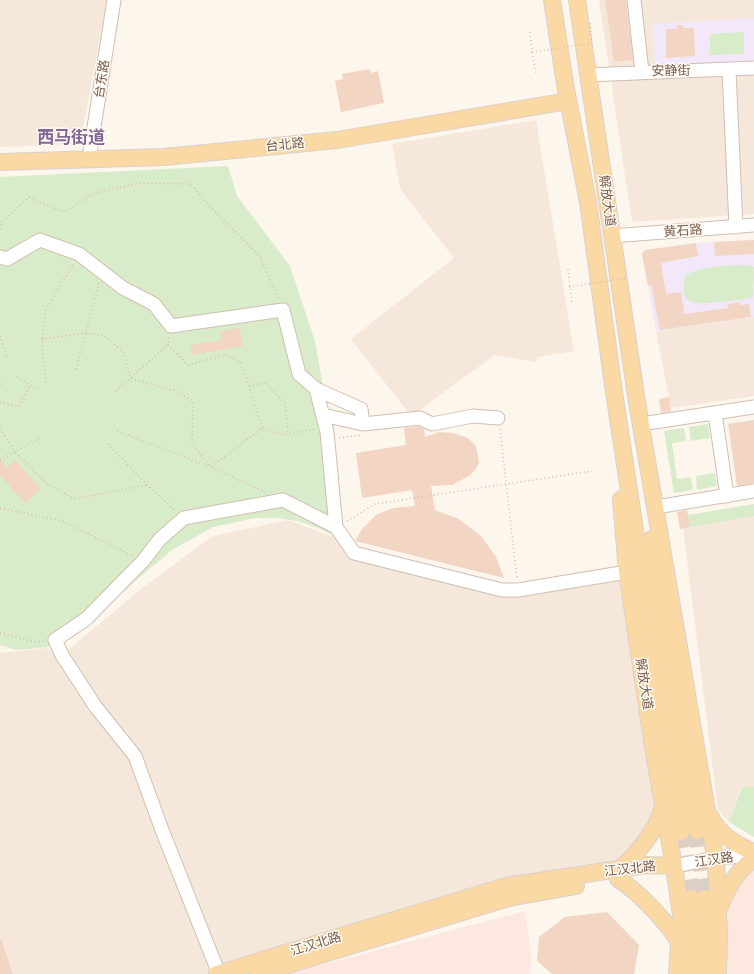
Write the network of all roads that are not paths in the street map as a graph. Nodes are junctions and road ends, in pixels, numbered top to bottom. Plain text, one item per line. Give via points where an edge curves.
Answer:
1 (114, 0) edge
2 (552, 0) edge
3 (577, 0) edge
4 (634, 0) edge
5 (754, 68) edge
6 (729, 70) junction
7 (642, 72) junction
8 (588, 75) junction
9 (568, 101) junction
10 (89, 159) junction
11 (0, 162) edge
12 (754, 225) edge
13 (736, 227) junction
14 (612, 236) junction
15 (0, 257) edge
16 (316, 389) junction
17 (614, 392) junction
18 (637, 402) junction
19 (754, 407) edge
20 (715, 413) junction
21 (498, 418) road end
22 (324, 421) junction
23 (363, 424) junction
24 (641, 424) junction
25 (754, 491) edge
26 (727, 496) junction
27 (656, 507) junction
28 (336, 527) junction
29 (626, 572) junction
30 (664, 804) junction
31 (707, 810) junction
32 (754, 854) edge
33 (716, 858) junction
34 (754, 859) edge
35 (674, 866) junction
36 (619, 874) junction
37 (719, 913) junction
38 (680, 944) junction
39 (219, 974) edge
40 (258, 974) edge
41 (677, 974) edge
42 (690, 974) edge
43 (705, 974) edge
44 (718, 974) edge

1 - 10 street, 台东路
2 - 9 main road, 解放大道
3 - 8 main road, 解放大道
4 - 7 street
5 - 6 street, 安静街
6 - 7 street, 安静街
6 - 13 street
7 - 8 street, 安静街
8 - 14 main road, 解放大道
9 - 10 main road, 台北路 via 337,140 164,157
9 - 17 main road, 解放大道 via 588,202
10 - 11 main road, 台北路
12 - 13 street, 黄石路
13 - 14 street, 黄石路
14 - 18 main road, 解放大道
15 - 16 street via 7,259 40,240 79,254 123,288 154,304 171,326 283,310 299,374
16 - 22 street
16 - 23 street via 361,409
17 - 18 main road, 解放大道 via 689,832 660,619
17 - 29 main road, 解放大道
18 - 24 main road, 解放大道
19 - 20 street
20 - 24 street
20 - 26 street
21 - 23 street via 473,416 432,424 420,418
22 - 23 street
22 - 28 street
24 - 27 main road, 解放大道
25 - 26 street
26 - 27 street
27 - 31 main road, 解放大道
28 - 29 street via 354,553 492,589 518,590
28 - 39 street via 283,500 184,518 160,539 143,561 86,620 55,640 95,706 135,756
29 - 30 main road, 解放大道
30 - 35 main road, 解放大道
30 - 36 main road via 658,823
31 - 32 main road via 717,827
31 - 33 main road, 解放大道
32 - 33 street, 江汉路
33 - 35 street, 江汉路
33 - 37 main road, 解放大道
34 - 37 main road via 728,888
35 - 36 main road, 江汉北路
35 - 38 main road, 解放大道 via 681,915
36 - 38 main road via 668,926
36 - 39 main road, 江汉北路 via 506,886
36 - 40 main road, 江汉北路 via 509,898
37 - 44 main road, 解放大道
38 - 41 main road, 解放大道
42 - 43 main road via 698,898 708,940

